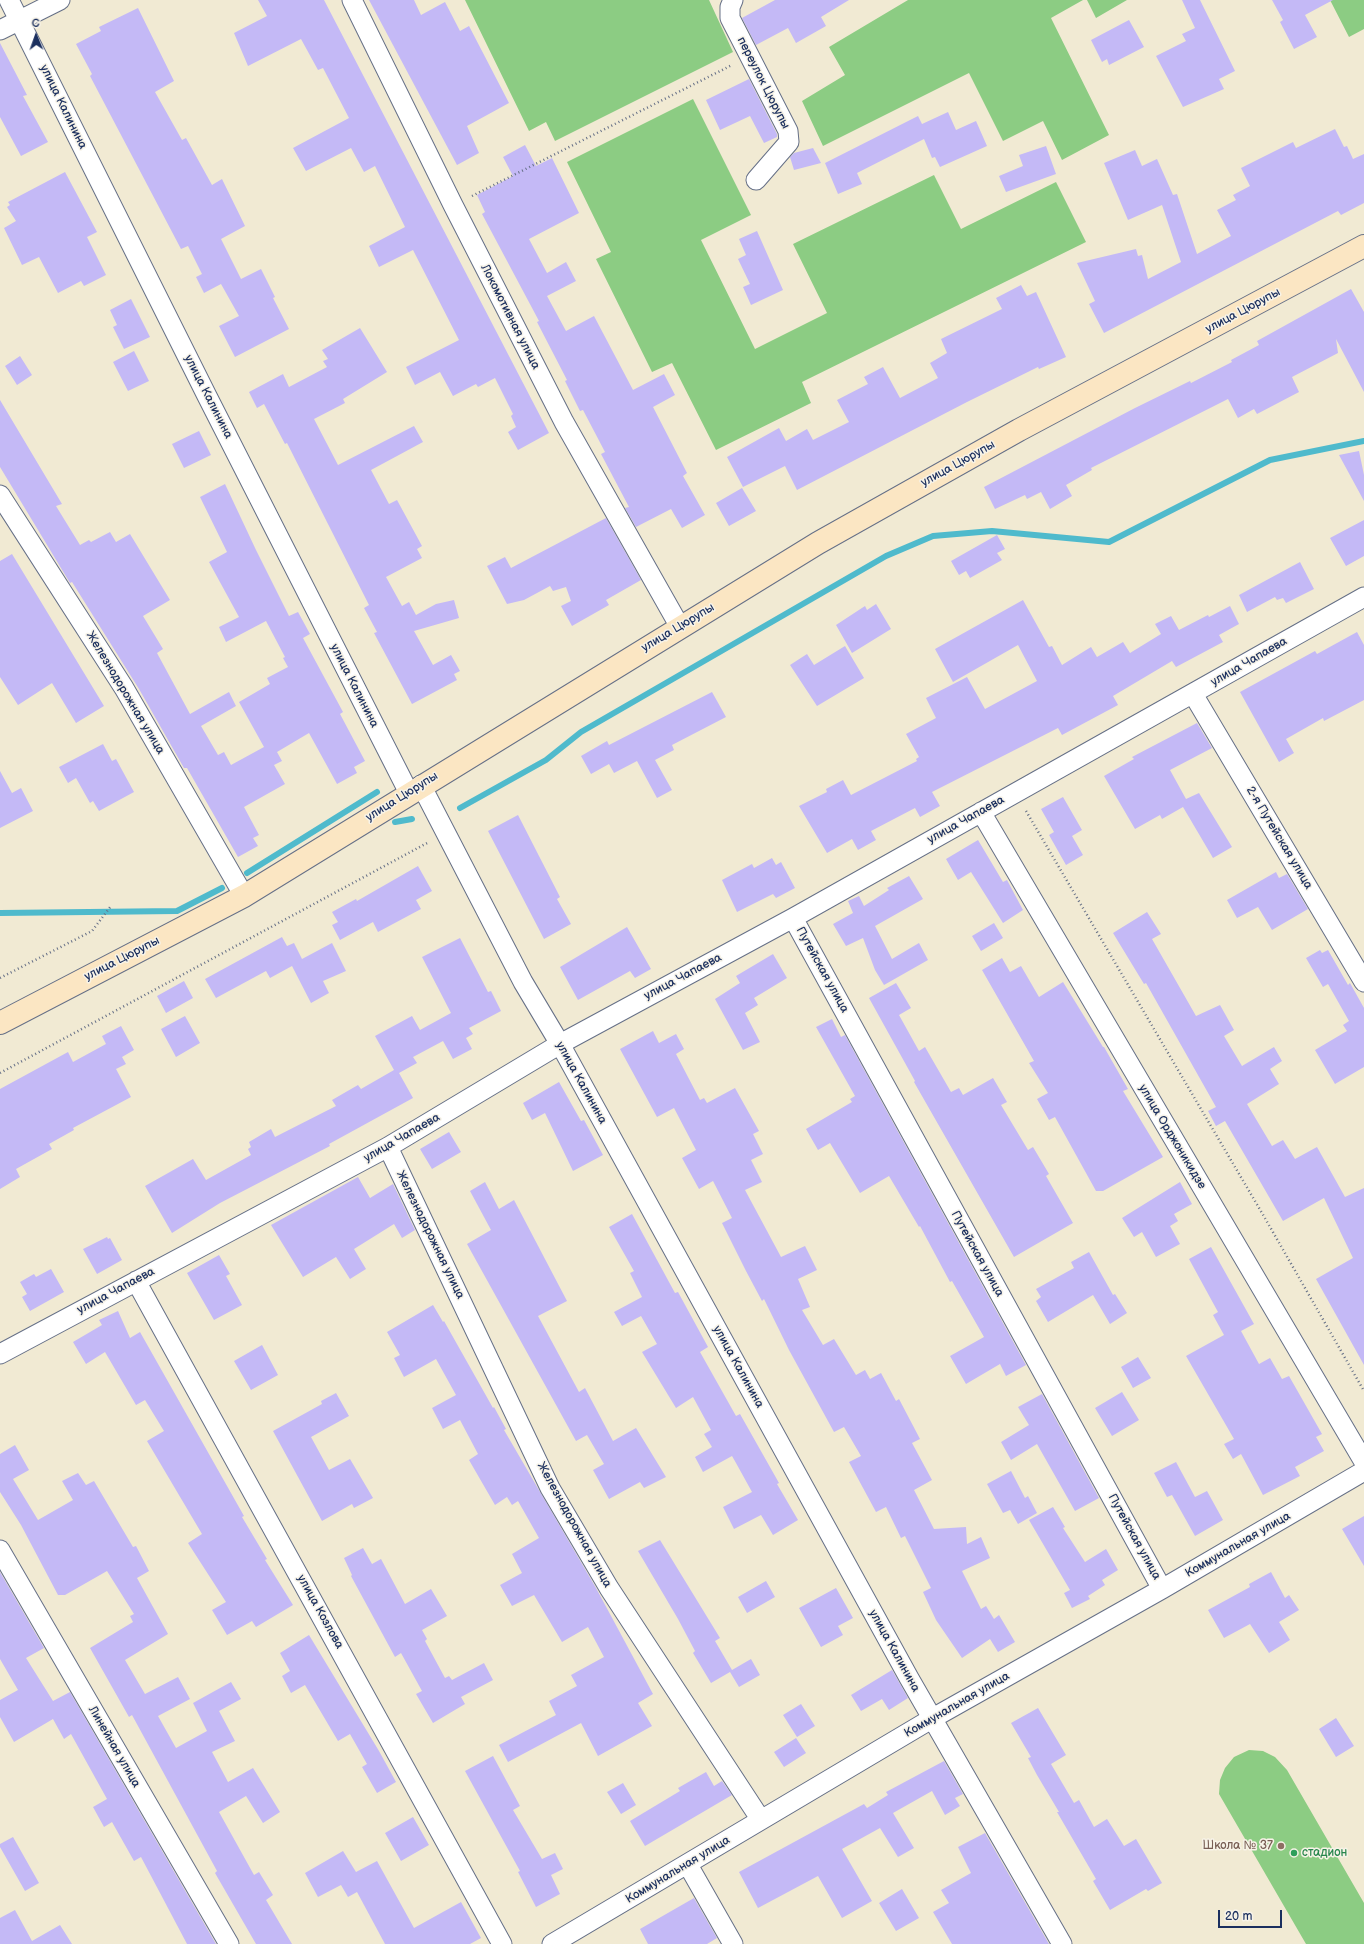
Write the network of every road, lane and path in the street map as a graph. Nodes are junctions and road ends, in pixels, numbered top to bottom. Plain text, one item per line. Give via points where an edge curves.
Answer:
1 (9, 0) edge
2 (60, 0) edge
3 (352, 0) edge
4 (733, 0) edge
5 (20, 20) junction
6 (0, 30) edge
7 (749, 56) junction
8 (756, 180) dead end
9 (453, 205) junction
10 (1364, 246) edge
11 (0, 495) edge
12 (1364, 597) edge
13 (680, 627) junction
14 (1193, 694) junction
15 (415, 789) junction
16 (1016, 793) junction
17 (981, 812) junction
18 (446, 832) junction
19 (244, 896) junction
20 (110, 906) dead end
21 (793, 918) junction
22 (0, 973) edge
23 (1, 977) edge
24 (1364, 982) edge
25 (0, 1022) edge
26 (560, 1044) junction
27 (0, 1073) edge
28 (388, 1147) junction
29 (136, 1281) junction
30 (0, 1354) edge
31 (1364, 1391) edge
32 (1364, 1462) edge
33 (1364, 1471) edge
34 (0, 1550) edge
35 (1162, 1589) junction
36 (933, 1718) junction
37 (761, 1820) junction
38 (688, 1865) junction
39 (229, 1944) edge
40 (502, 1944) edge
41 (552, 1944) edge
42 (733, 1944) edge
43 (1062, 1944) edge

1 - 5 street, улица Калинина
2 - 5 street
3 - 9 street, Локомотивная улица
4 - 7 street, переулок Цюрупы via 730,18
5 - 6 street
5 - 15 street, улица Калинина via 203,389
7 - 8 street, переулок Цюрупы via 788,131 789,142
7 - 9 path
9 - 13 street, Локомотивная улица via 564,422
10 - 13 street, улица Цюрупы via 1019,430 818,543
11 - 19 street, Железнодорожная улица via 124,688
12 - 14 street, улица Чапаева
13 - 15 street, улица Цюрупы
14 - 16 street, улица Чапаева
14 - 24 street, 2-я Путейская улица
15 - 18 street, улица Калинина
15 - 19 street, улица Цюрупы
16 - 17 street, улица Чапаева
16 - 31 path
17 - 21 street, улица Чапаева
17 - 32 street, улица Орджоникидзе
18 - 26 street, улица Калинина via 523,982
18 - 27 path
19 - 25 street, улица Цюрупы
20 - 23 path via 92,931
21 - 26 street, улица Чапаева
21 - 35 street, Путейская улица
22 - 23 path
26 - 28 street, улица Чапаева
26 - 36 street, улица Калинина
28 - 29 street, улица Чапаева
28 - 37 street, Железнодорожная улица via 550,1488 608,1588
29 - 30 street, улица Чапаева
29 - 40 street, улица Козлова
33 - 35 street, Коммунальная улица
34 - 39 street, Линейная улица
35 - 36 street, Коммунальная улица
36 - 37 street, Коммунальная улица
36 - 43 street, улица Калинина
37 - 38 street, Коммунальная улица
38 - 41 street, Коммунальная улица
38 - 42 street

